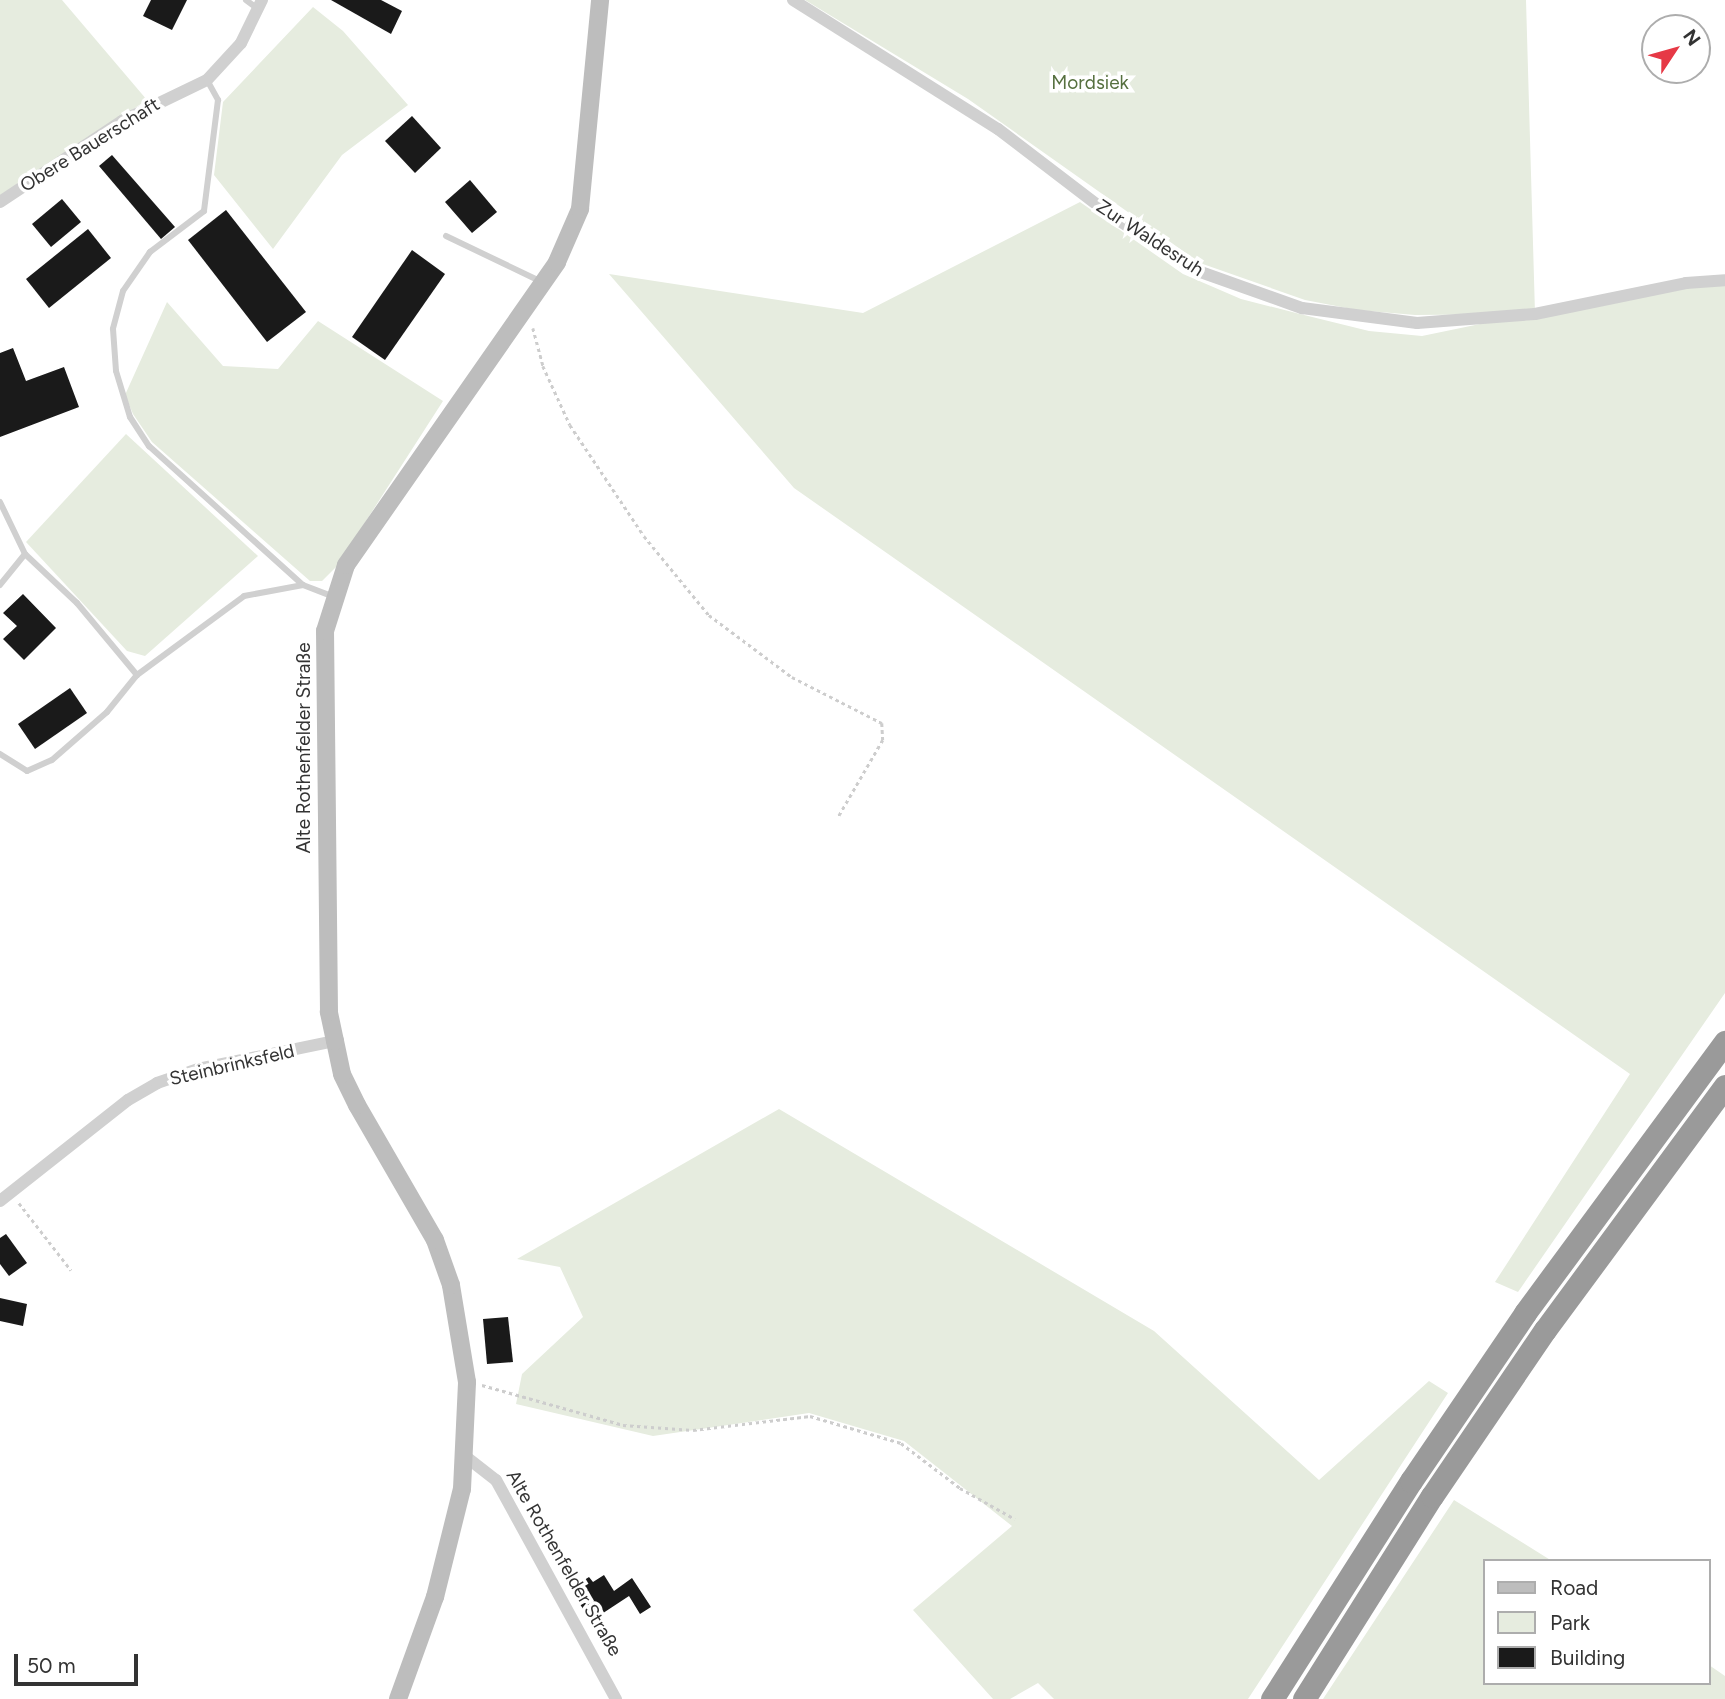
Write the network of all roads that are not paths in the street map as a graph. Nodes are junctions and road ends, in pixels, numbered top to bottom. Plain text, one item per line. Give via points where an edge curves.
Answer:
1 (246, 0) edge
2 (600, 0) edge
3 (793, 0) edge
4 (260, 4) edge
5 (207, 80) junction
6 (0, 202) edge
7 (446, 236) dead end
8 (1725, 280) edge
9 (542, 282) junction
10 (0, 502) edge
11 (25, 554) junction
12 (0, 584) edge
13 (303, 584) junction
14 (334, 597) junction
15 (137, 675) junction
16 (0, 754) edge
17 (334, 1041) junction
18 (1725, 1042) edge
19 (1725, 1086) edge
20 (0, 1201) edge
21 (465, 1456) junction
22 (398, 1699) edge
23 (615, 1699) edge
24 (1272, 1699) edge
25 (1304, 1699) edge

1 - 4 lane
2 - 9 street, Alte Rothenfelder Straße via 580,209 557,261
3 - 8 street, Zur Waldesruh via 998,129 1109,214 1195,270 1301,309 1351,318 1441,322 1535,314 1686,283
4 - 5 street, Obere Bauerschaft via 242,43
5 - 6 street, Obere Bauerschaft via 122,121
5 - 13 lane via 218,100 204,211 150,252 123,291 113,329 116,371 130,417 149,446
7 - 9 lane
9 - 14 street, Alte Rothenfelder Straße via 346,565
10 - 11 lane
11 - 12 lane
11 - 15 lane via 77,603
13 - 14 lane
13 - 15 lane via 244,597
14 - 17 street, Alte Rothenfelder Straße via 325,631 324,762 329,1012
15 - 16 lane via 107,712 52,760 27,771
17 - 20 street, Steinbrinksfeld via 198,1069 157,1083 128,1100
17 - 21 street, Alte Rothenfelder Straße via 352,1095 435,1240 451,1285 467,1382
18 - 24 highway via 1525,1313
19 - 25 highway via 1545,1330 1432,1496
21 - 22 street, Alte Rothenfelder Straße via 462,1489 435,1597
21 - 23 street, Alte Rothenfelder Straße via 496,1480

